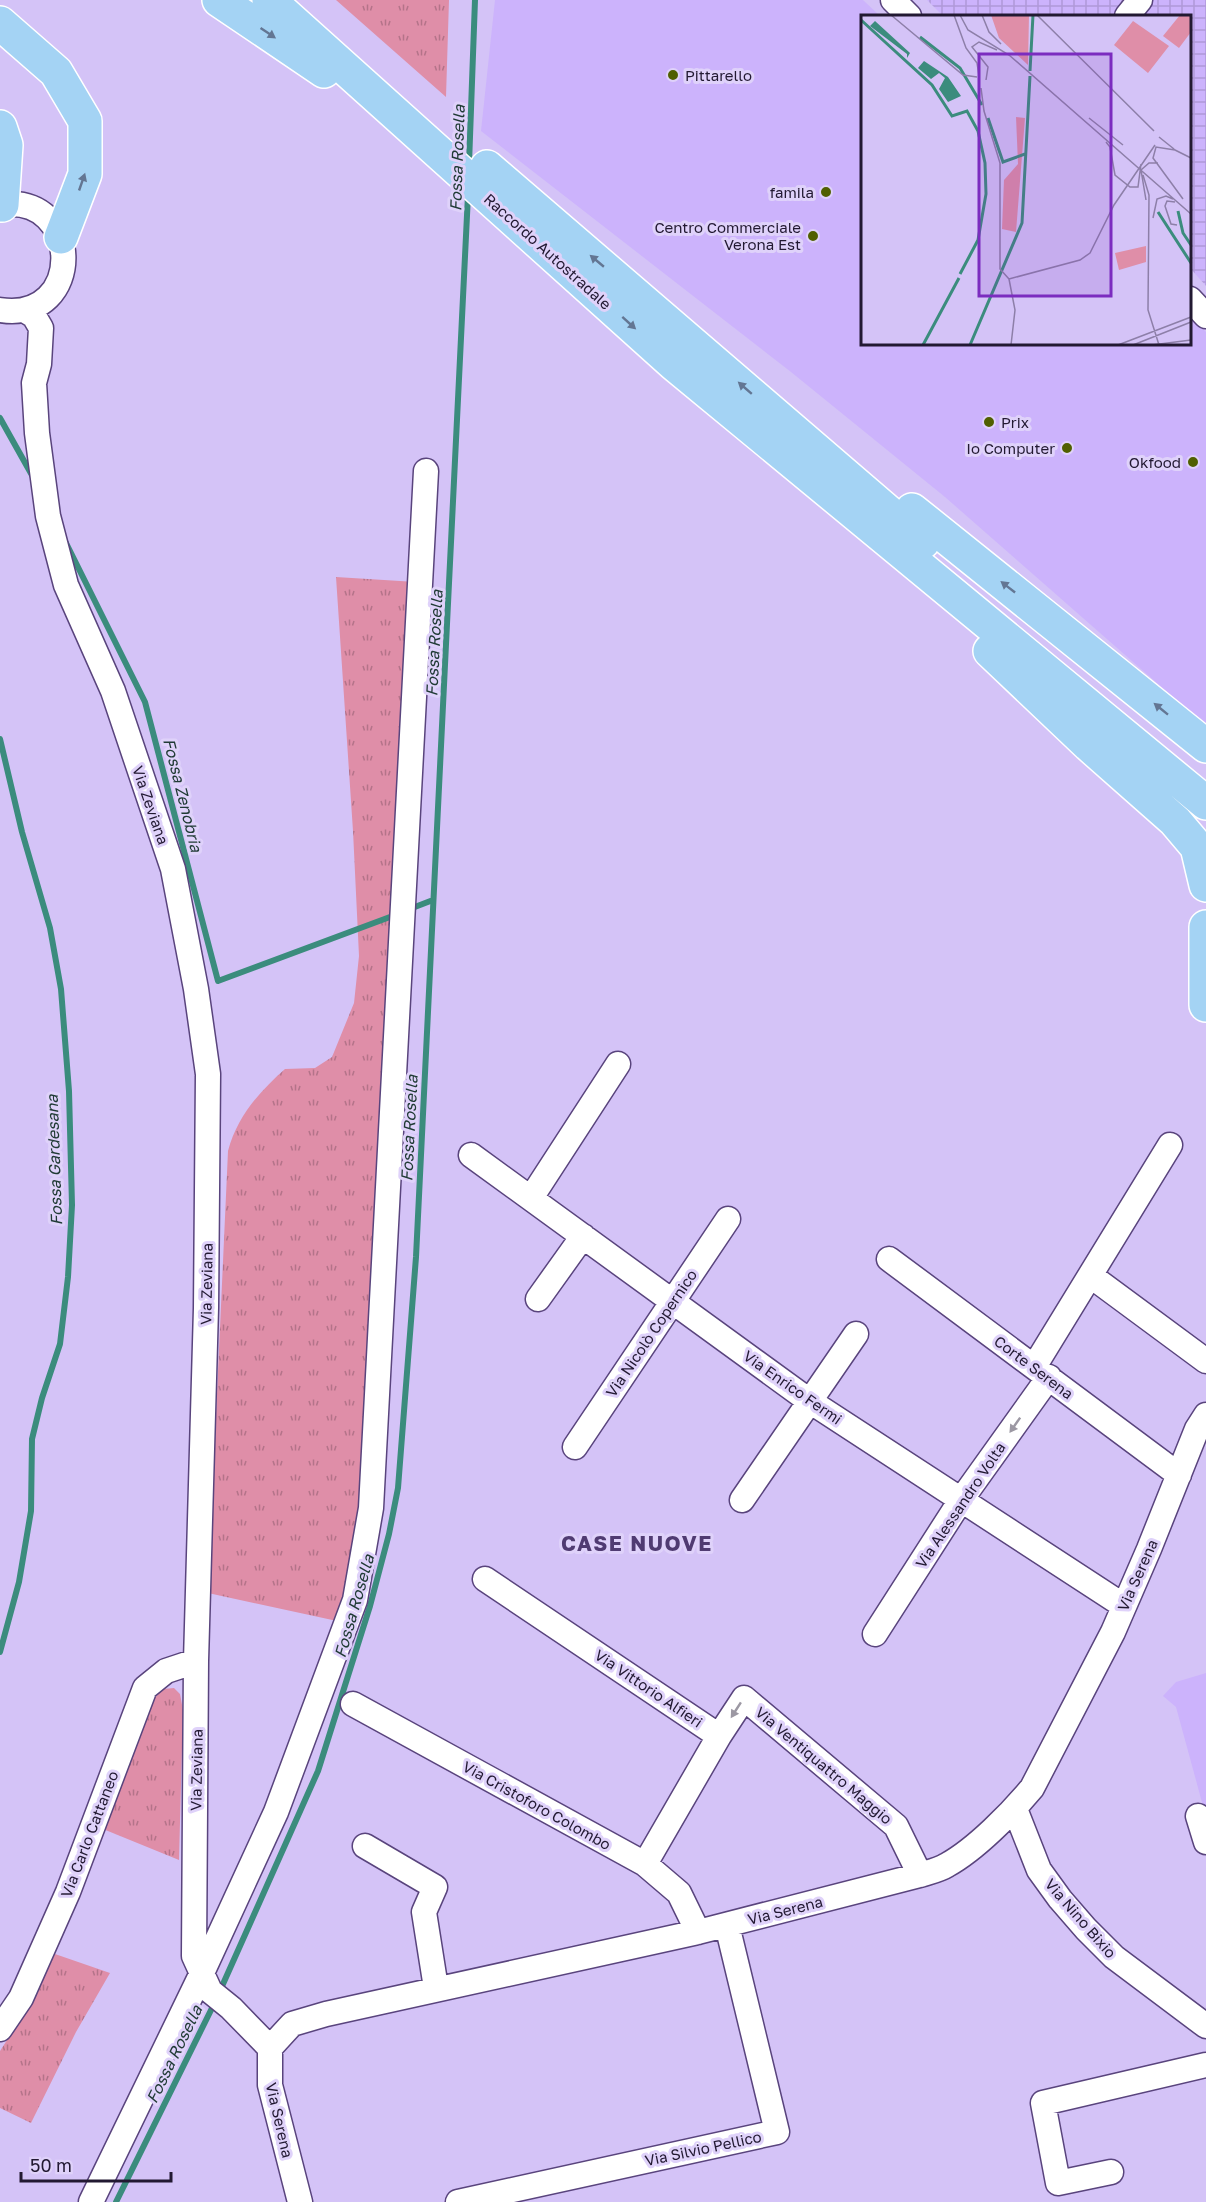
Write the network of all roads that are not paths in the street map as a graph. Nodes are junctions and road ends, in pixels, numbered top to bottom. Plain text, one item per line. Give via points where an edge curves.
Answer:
1 (219, 0) edge
2 (269, 0) edge
3 (893, 0) edge
4 (1140, 0) edge
5 (301, 1) edge
6 (908, 15) edge
7 (1128, 15) edge
8 (0, 23) edge
9 (0, 127) edge
10 (410, 128) junction
11 (469, 166) junction
12 (1, 205) edge
13 (62, 240) junction
14 (1191, 300) edge
15 (0, 310) edge
16 (24, 310) junction
17 (1206, 316) edge
18 (34, 383) junction
19 (783, 438) junction
20 (426, 471) dead end
21 (1206, 746) edge
22 (1206, 786) edge
23 (1206, 803) edge
24 (1206, 830) edge
25 (1206, 885) edge
26 (1206, 927) edge
27 (1206, 1005) edge
28 (618, 1064) dead end
29 (1170, 1145) dead end
30 (471, 1155) dead end
31 (531, 1198) junction
32 (728, 1219) dead end
33 (583, 1236) junction
34 (889, 1259) dead end
35 (1091, 1276) junction
36 (538, 1299) dead end
37 (672, 1301) junction
38 (856, 1334) dead end
39 (1206, 1361) edge
40 (1041, 1372) junction
41 (808, 1400) junction
42 (1206, 1414) edge
43 (575, 1447) dead end
44 (1179, 1475) junction
45 (741, 1500) dead end
46 (961, 1500) junction
47 (485, 1579) dead end
48 (1124, 1606) junction
49 (875, 1634) dead end
50 (196, 1661) junction
51 (353, 1704) dead end
52 (719, 1736) junction
53 (1015, 1809) junction
54 (1198, 1816) dead end
55 (1206, 1842) edge
56 (365, 1846) dead end
57 (645, 1864) junction
58 (920, 1875) junction
59 (727, 1925) junction
60 (698, 1932) junction
61 (205, 1983) junction
62 (436, 1988) junction
63 (1206, 2026) edge
64 (0, 2029) edge
65 (270, 2048) junction
66 (1206, 2065) edge
67 (1111, 2172) dead end
68 (91, 2202) edge
69 (300, 2202) edge
70 (458, 2202) edge

1 -> 10 highway
2 - 10 highway, Raccordo Autostradale
3 - 6 street
4 - 7 street
5 - 11 highway, Raccordo Autostradale
13 -> 8 highway via 85,174 85,121 56,72
9 - 12 highway via 6,145
10 - 11 highway, Raccordo Autostradale
11 - 19 highway, Raccordo Autostradale via 674,364
12 - 13 street via 37,210 52,222
13 - 16 street via 64,271 57,287 45,300
13 - 18 street via 70,274 50,320 45,355
14 - 17 street
15 - 16 street
16 - 18 street via 34,316 41,328
18 - 50 street, Via Zeviana via 36,433 48,516 66,585 113,691 173,869 208,1074
21 -> 19 highway via 839,453
19 - 22 highway
19 - 23 highway
19 - 24 highway via 936,599
19 - 25 highway via 1089,745 1175,821 1197,847
20 - 61 street via 371,1508 355,1600 276,1812
26 - 27 highway
28 - 31 street
29 - 35 street, Via Alessandro Volta
30 - 31 street, Via Enrico Fermi
31 - 33 street, Via Enrico Fermi
32 - 37 street, Via Nicolò Copernico
33 - 36 street
33 - 37 street, Via Enrico Fermi
34 - 40 street, Corte Serena
35 - 39 street
35 - 40 street, Via Alessandro Volta
37 - 41 street, Via Enrico Fermi
37 - 43 street, Via Nicolò Copernico
38 - 41 street
40 - 44 street, Corte Serena
40 -> 46 street, Via Alessandro Volta
41 - 45 street
41 - 46 street, Via Enrico Fermi
42 - 44 street, Via Serena
44 - 48 street, Via Serena
46 - 48 street, Via Enrico Fermi
46 - 49 street, Via Alessandro Volta
47 - 52 street, Via Vittorio Alfieri
48 - 53 street, Via Serena via 1032,1788
50 - 61 street, Via Zeviana via 194,1956
50 - 64 street, Via Carlo Cattaneo via 166,1671 146,1688 68,1892 21,1998
51 - 57 street, Via Cristoforo Colombo
52 - 57 street, Via Vittorio Alfieri
58 -> 52 street, Via Ventiquattro Maggio via 896,1826 744,1698
53 - 58 street, Via Serena via 962,1856
53 - 63 street, Via Nino Bixio via 1040,1870 1086,1929 1114,1957
54 - 55 street
56 - 62 street via 435,1887 424,1912
57 - 60 street, Via Cristoforo Colombo via 679,1893
58 - 59 street, Via Serena
59 - 60 street, Via Serena
59 - 70 street, Via Silvio Pellico via 777,2132
60 - 62 street, Via Serena
61 - 65 street
61 - 68 street
62 - 65 street, Via Serena via 292,2024
65 - 69 street, Via Serena via 270,2085
66 - 67 street via 1043,2103 1058,2183

